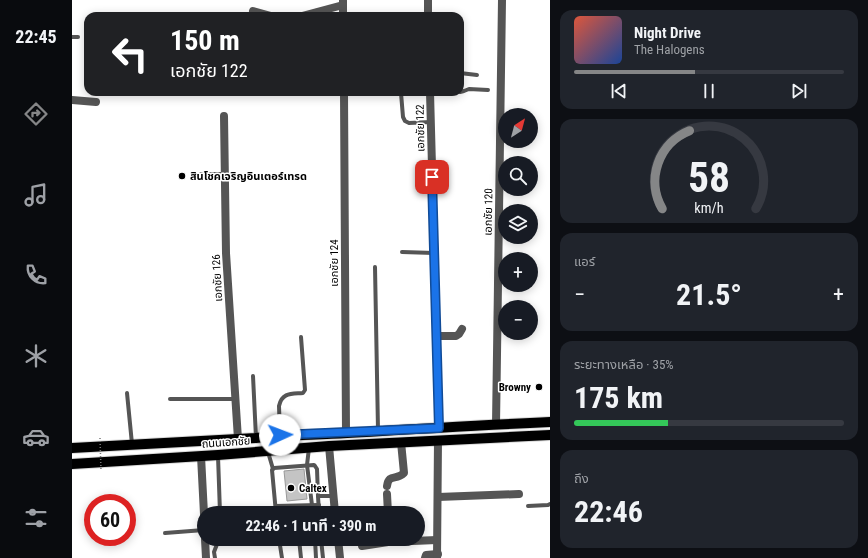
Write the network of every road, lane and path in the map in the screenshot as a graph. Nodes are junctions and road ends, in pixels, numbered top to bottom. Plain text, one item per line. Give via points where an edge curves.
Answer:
1 (428, 0) edge
2 (502, 0) edge
3 (343, 2) edge
4 (253, 11) dead end
5 (257, 12) edge
6 (314, 12) edge
7 (428, 12) edge
8 (72, 37) edge
9 (78, 37) dead end
10 (464, 74) edge
11 (478, 74) dead end
12 (488, 90) dead end
13 (464, 92) edge
14 (344, 96) edge
15 (401, 96) edge
16 (430, 96) edge
17 (72, 100) edge
18 (96, 102) dead end
19 (224, 116) dead end
20 (431, 122) junction
21 (201, 174) dead end
22 (225, 174) junction
23 (402, 252) dead end
24 (434, 253) junction
25 (375, 267) dead end
26 (462, 329) dead end
27 (436, 336) junction
28 (301, 337) dead end
29 (253, 376) dead end
30 (127, 393) dead end
31 (170, 399) dead end
32 (235, 399) junction
33 (550, 422) edge
34 (496, 425) junction
35 (439, 428) junction
36 (378, 430) junction
37 (346, 433) junction
38 (550, 434) edge
39 (280, 435) junction
40 (100, 438) dead end
41 (256, 438) junction
42 (238, 439) junction
43 (438, 440) junction
44 (400, 442) junction
45 (132, 445) junction
46 (108, 446) junction
47 (329, 446) junction
48 (72, 448) edge
49 (309, 448) junction
50 (268, 451) junction
51 (218, 455) junction
52 (201, 456) junction
53 (108, 462) junction
54 (72, 464) edge
55 (307, 465) junction
56 (273, 469) junction
57 (101, 470) dead end
58 (519, 494) dead end
59 (318, 496) junction
60 (334, 496) junction
61 (438, 497) junction
62 (550, 504) edge
63 (312, 505) junction
64 (319, 505) joint
65 (204, 506) edge
66 (220, 506) edge
67 (276, 506) edge
68 (296, 506) edge
69 (335, 506) edge
70 (388, 506) edge
71 (528, 506) dead end
72 (197, 531) edge
73 (165, 533) dead end
74 (425, 540) edge
75 (437, 540) junction
76 (205, 546) edge
77 (216, 546) edge
78 (280, 546) edge
79 (300, 546) edge
80 (315, 546) edge
81 (322, 546) edge
82 (339, 546) edge
83 (438, 556) edge
84 (206, 558) edge
85 (215, 558) edge
86 (282, 558) edge
87 (302, 558) edge
88 (316, 558) edge
89 (323, 558) edge
90 (340, 558) edge
91 (425, 558) edge

1 - 7 street
2 - 34 street, เอกชัย 120
3 - 6 street
4 - 5 street
8 - 9 lane
10 - 11 lane
12 - 13 lane via 469,89
14 - 37 street, เอกชัย 124
15 - 20 lane via 405,121
16 - 20 street, เอกชัย 122
17 - 18 street
19 - 22 street, เอกชัย 126
20 - 24 street, เอกชัย 122
21 - 22 lane
22 - 32 street, เอกชัย 126 via 226,253
23 - 24 lane
24 - 27 street, เอกชัย 122
25 - 36 lane
26 - 27 street via 456,336
27 - 35 street, เอกชัย 122
28 - 39 lane via 304,390 303,393 286,395 280,401
29 - 41 lane
30 - 45 lane
31 - 32 lane
32 - 42 street, เอกชัย 126
33 - 34 main road, ถนนเอกชัย
34 - 35 main road, ถนนเอกชัย
35 - 36 main road, ถนนเอกชัย
36 - 37 main road, ถนนเอกชัย
37 - 39 main road, ถนนเอกชัย
38 - 43 main road, ถนนเอกชัย
39 - 41 main road, ถนนเอกชัย
40 - 57 path, bridge
41 - 42 main road, ถนนเอกชัย
42 - 45 main road, ถนนเอกชัย
43 - 44 main road, ถนนเอกชัย
43 - 61 street
44 - 47 main road, ถนนเอกชัย
44 - 70 street via 404,473 388,481
45 - 46 main road, ถนนเอกชัย
46 - 48 main road, ถนนเอกชัย
46 - 53 main road
47 - 49 main road, ถนนเอกชัย
47 - 60 street
49 - 50 main road, ถนนเอกชัย
49 - 55 lane
50 - 51 main road, ถนนเอกชัย
50 - 56 lane
51 - 52 main road, ถนนเอกชัย
51 - 66 lane
52 - 53 main road, ถนนเอกชัย
52 - 65 street
53 - 54 main road, ถนนเอกชัย
55 - 56 lane
55 - 59 lane via 314,465 317,469
55 - 63 lane
56 - 67 lane
58 - 61 street
59 - 60 lane
59 - 64 lane
60 - 69 street
61 - 75 street
62 - 71 lane
63 - 64 lane
63 - 68 lane
72 - 73 lane
74 - 75 street
75 - 83 street
76 - 84 street
77 - 85 lane
78 - 86 lane
79 - 87 lane
80 - 88 lane
81 - 89 lane
82 - 90 street
83 - 91 street via 426,555

